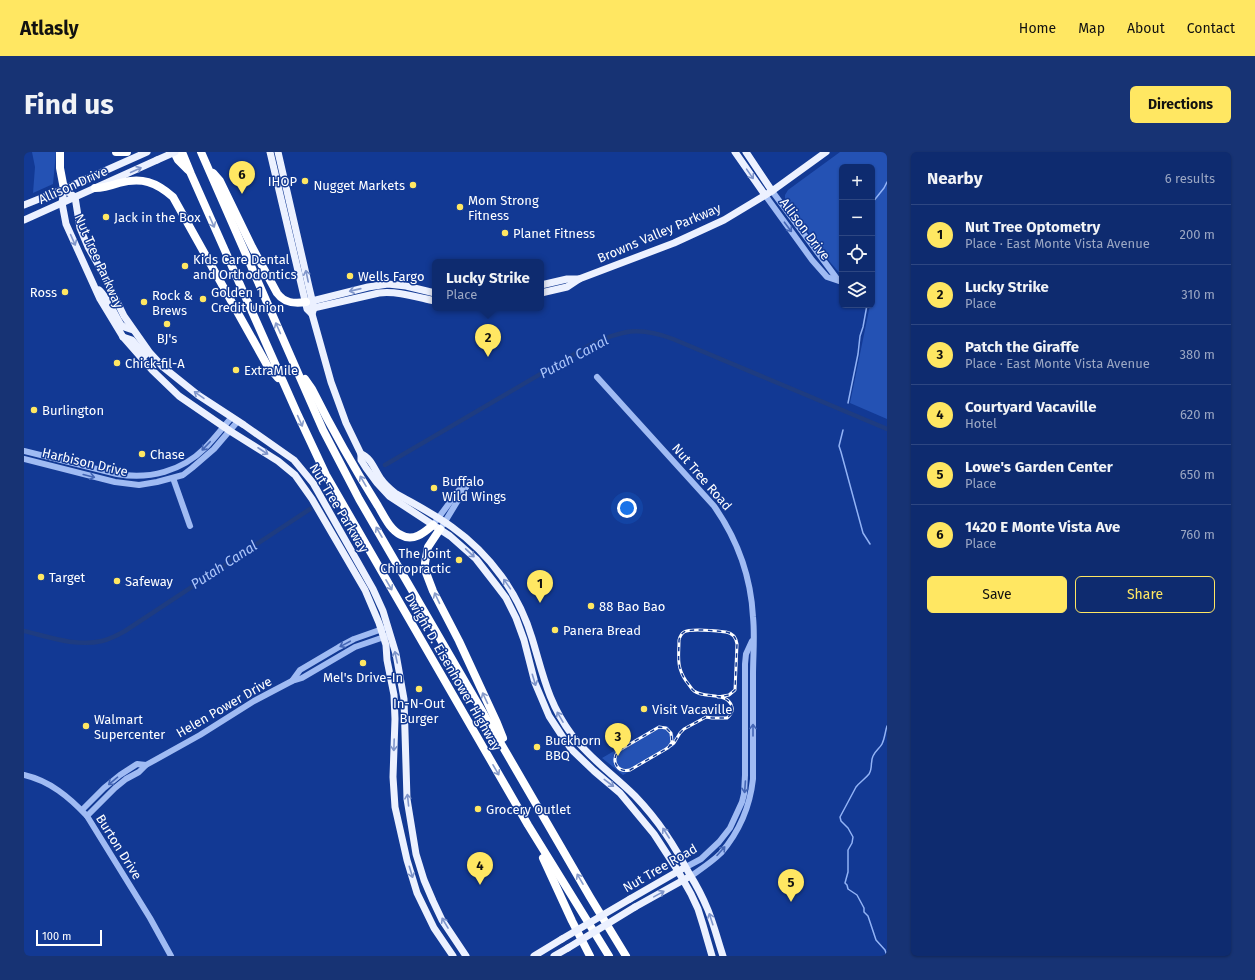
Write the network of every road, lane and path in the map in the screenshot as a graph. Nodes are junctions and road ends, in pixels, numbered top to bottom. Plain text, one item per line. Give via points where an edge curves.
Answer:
1 (60, 152) edge
2 (116, 152) edge
3 (127, 152) edge
4 (147, 152) edge
5 (175, 152) edge
6 (182, 152) edge
7 (200, 152) edge
8 (270, 152) edge
9 (278, 152) edge
10 (735, 152) edge
11 (746, 152) edge
12 (826, 152) edge
13 (206, 165) junction
14 (191, 174) junction
15 (95, 188) junction
16 (278, 188) junction
17 (64, 189) junction
18 (772, 191) junction
19 (765, 195) junction
20 (75, 197) junction
21 (62, 203) junction
22 (24, 205) edge
23 (293, 215) junction
24 (285, 216) junction
25 (24, 220) edge
26 (301, 249) junction
27 (579, 279) junction
28 (556, 282) junction
29 (544, 284) edge
30 (95, 288) junction
31 (544, 289) edge
32 (544, 292) edge
33 (432, 293) edge
34 (432, 294) edge
35 (413, 296) junction
36 (432, 300) edge
37 (310, 307) junction
38 (133, 330) junction
39 (123, 337) junction
40 (294, 364) junction
41 (163, 367) junction
42 (597, 377) dead end
43 (284, 386) junction
44 (232, 417) junction
45 (238, 421) junction
46 (223, 426) junction
47 (230, 431) junction
48 (24, 451) edge
49 (24, 459) edge
50 (173, 478) junction
51 (439, 523) junction
52 (190, 526) dead end
53 (504, 595) junction
54 (527, 623) junction
55 (385, 628) junction
56 (520, 630) junction
57 (387, 636) junction
58 (753, 638) junction
59 (745, 664) junction
60 (753, 664) junction
61 (541, 672) junction
62 (292, 681) junction
63 (511, 760) junction
64 (146, 765) junction
65 (24, 775) edge
66 (82, 810) junction
67 (87, 816) junction
68 (528, 825) junction
69 (686, 867) junction
70 (678, 871) junction
71 (691, 876) junction
72 (684, 880) junction
73 (600, 913) junction
74 (171, 956) edge
75 (453, 956) edge
76 (466, 956) edge
77 (534, 956) edge
78 (554, 956) edge
79 (590, 956) edge
80 (608, 956) edge
81 (626, 956) edge
82 (630, 956) edge
83 (712, 956) edge
84 (723, 956) edge

1 - 17 highway
2 - 3 highway
4 - 17 main road, Allison Drive
5 - 14 highway via 178,160
15 -> 5 main road, Allison Drive, bridge
6 - 14 highway, Dwight D. Eisenhower Highway
7 - 13 highway, Dwight D. Eisenhower Highway
8 - 16 main road
9 - 23 main road
10 -> 19 main road, Allison Drive
11 - 18 main road, Allison Drive
12 - 18 main road, Browns Valley Parkway
13 - 37 highway via 220,181 277,293 285,301
40 -> 13 highway, Dwight D. Eisenhower Highway
14 -> 43 highway, Dwight D. Eisenhower Highway
15 - 20 main road, Allison Drive
15 - 43 highway via 140,181 162,187 173,197 267,365
16 - 23 main road via 284,196 288,212
16 - 24 main road
17 - 20 main road, Nut Tree Parkway
17 - 21 main road, Nut Tree Parkway
17 - 22 main road, Allison Drive
18 - 19 main road, Browns Valley Parkway
19 -> 18 street, Allison Drive via 812,260 827,276 839,281
19 - 27 main road, Browns Valley Parkway via 724,220 674,243
20 - 21 main road, Allison Drive
20 - 38 main road, Nut Tree Parkway via 80,228 88,248
21 - 25 main road, Allison Drive
21 -> 30 main road, Nut Tree Parkway via 66,224
23 - 26 main road
24 - 26 main road via 290,219 295,241
24 - 37 main road
37 -> 26 main road
27 - 28 main road, Browns Valley Parkway
27 - 32 main road, Browns Valley Parkway via 567,288
28 - 29 main road, Browns Valley Parkway
28 - 31 main road via 554,286
30 - 38 main road via 101,291 121,325
30 - 39 main road, Nut Tree Parkway
33 -> 37 main road via 388,284 368,287
34 - 35 main road via 416,292
35 - 36 main road
35 - 37 main road via 379,293
37 - 51 main road via 338,401 361,454 361,460 384,492 394,500
38 - 41 main road, Nut Tree Parkway
39 - 41 main road via 132,340 154,365
39 - 46 main road, Nut Tree Parkway via 179,396
51 -> 40 highway via 414,537 408,538 396,532 366,487 312,389
63 -> 40 highway, Dwight D. Eisenhower Highway via 352,487
44 -> 41 main road, Nut Tree Parkway via 198,395
42 - 58 street, Nut Tree Road via 724,520 746,572 752,605
43 -> 68 highway, Dwight D. Eisenhower Highway via 340,500
44 - 45 main road, Nut Tree Parkway
44 - 46 street, Harbison Drive
45 - 47 street, Harbison Drive
45 - 55 main road, Nut Tree Parkway via 294,460 313,483 373,589
46 - 47 main road, Nut Tree Parkway
46 -> 48 street, Harbison Drive via 206,446 188,461 150,476 117,474
47 - 50 street, Harbison Drive via 201,461
47 -> 55 main road, Nut Tree Parkway via 278,461 302,484
49 -> 50 street, Harbison Drive via 119,483 139,485
50 - 52 street
51 - 51 street via 466,487 459,490
51 -> 53 main road via 476,559
54 -> 51 main road via 515,596 492,564 463,535
63 -> 51 highway via 497,723 425,570 428,547
53 - 54 main road via 511,599 522,622
53 - 56 main road
54 - 61 main road
55 - 57 main road, Nut Tree Parkway
55 -> 62 street, Helen Power Drive via 339,647 300,670
56 - 61 main road via 527,634 536,667
56 -> 70 main road via 539,694 556,728 581,759 617,790 644,820
57 - 62 street, Helen Power Drive via 355,646 302,678
57 -> 75 main road, Nut Tree Parkway via 387,660 394,695 395,807 417,893 434,928
76 -> 57 main road, Nut Tree Parkway via 432,901 416,854 408,799 404,699 396,654
58 - 59 street, Nut Tree Road
58 - 60 street, Nut Tree Road
59 - 60 street
59 -> 69 street, Nut Tree Road via 745,775 742,802 730,828 719,842 701,859
71 -> 60 street, Nut Tree Road via 716,858 732,838 741,822 752,791
69 -> 61 main road via 676,847 650,813 572,736 559,715
62 - 64 street, Helen Power Drive
73 -> 63 highway, Dwight D. Eisenhower Highway
64 -> 66 street, Helen Power Drive via 138,764 120,775
64 - 67 street, Helen Power Drive via 115,788
65 - 66 street, Burton Drive via 50,785
66 - 67 street, Burton Drive
67 - 74 street, Burton Drive
68 - 79 highway
68 - 80 highway, Dwight D. Eisenhower Highway
69 - 70 main road, Nut Tree Road
69 - 71 main road
70 - 72 main road
70 - 77 main road, Nut Tree Road, bridge
71 - 72 main road, Nut Tree Road
84 -> 71 main road via 709,911
78 -> 72 main road, Nut Tree Road, bridge
72 - 83 main road via 698,909
73 - 81 highway, Dwight D. Eisenhower Highway
73 - 82 highway

